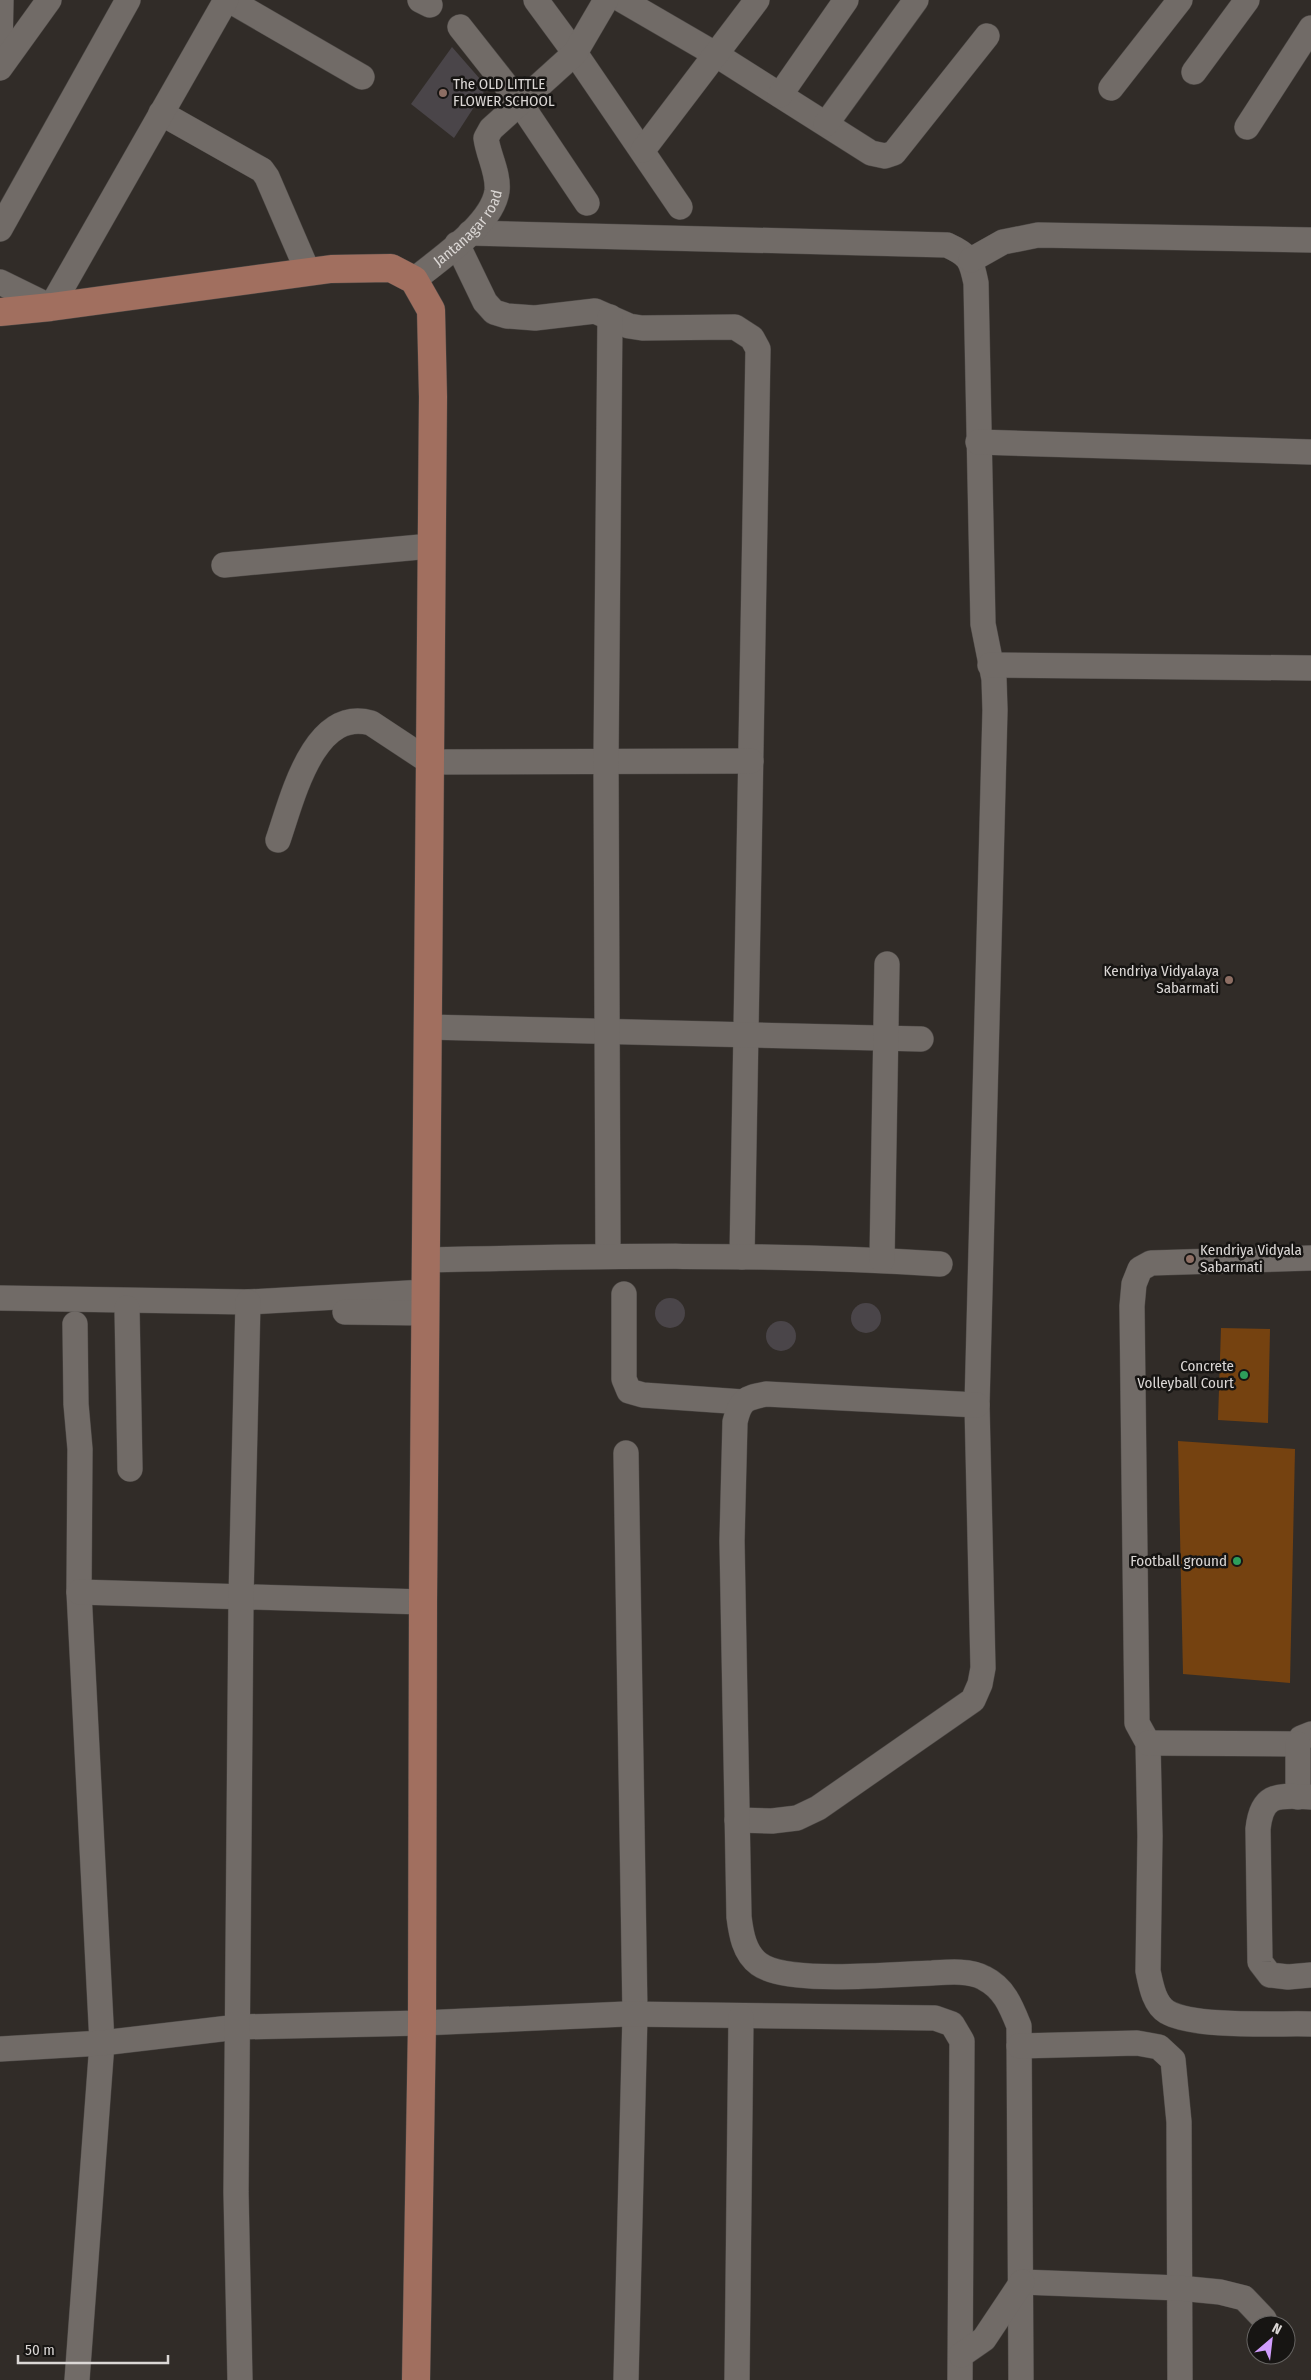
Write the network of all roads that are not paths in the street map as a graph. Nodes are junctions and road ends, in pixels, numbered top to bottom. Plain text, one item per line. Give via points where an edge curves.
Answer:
1 (2, 0) edge
2 (49, 0) edge
3 (128, 0) edge
4 (227, 0) edge
5 (536, 0) edge
6 (606, 0) edge
7 (622, 0) edge
8 (757, 0) edge
9 (846, 0) edge
10 (916, 0) edge
11 (1180, 0) edge
12 (1248, 0) edge
13 (460, 27) dead end
14 (1311, 28) edge
15 (987, 36) dead end
16 (0, 52) edge
17 (576, 53) junction
18 (715, 54) junction
19 (0, 68) edge
20 (1194, 72) dead end
21 (362, 77) dead end
22 (1111, 88) dead end
23 (780, 95) junction
24 (520, 102) junction
25 (162, 113) junction
26 (826, 124) junction
27 (1247, 127) dead end
28 (644, 150) junction
29 (587, 202) dead end
30 (680, 207) dead end
31 (0, 228) edge
32 (464, 238) junction
33 (1311, 240) edge
34 (971, 260) junction
35 (308, 272) junction
36 (414, 280) junction
37 (0, 282) edge
38 (51, 308) junction
39 (0, 312) edge
40 (610, 317) junction
41 (978, 442) junction
42 (1311, 452) edge
43 (432, 546) junction
44 (224, 564) dead end
45 (990, 664) junction
46 (1311, 668) edge
47 (606, 761) junction
48 (751, 761) junction
49 (430, 762) junction
50 (278, 840) dead end
51 (887, 964) dead end
52 (428, 1027) junction
53 (608, 1031) junction
54 (746, 1033) junction
55 (886, 1037) junction
56 (921, 1039) dead end
57 (608, 1256) junction
58 (742, 1257) junction
59 (1311, 1258) edge
60 (426, 1260) junction
61 (882, 1260) junction
62 (940, 1264) dead end
63 (624, 1294) dead end
64 (0, 1298) edge
65 (425, 1302) junction
66 (0, 1306) edge
67 (248, 1306) junction
68 (127, 1308) junction
69 (75, 1324) dead end
70 (743, 1402) junction
71 (977, 1405) junction
72 (626, 1453) dead end
73 (130, 1469) dead end
74 (79, 1592) junction
75 (241, 1598) junction
76 (423, 1602) junction
77 (1305, 1739) edge
78 (1148, 1743) junction
79 (1304, 1797) edge
80 (737, 1820) junction
81 (1311, 1975) edge
82 (635, 2014) junction
83 (741, 2017) junction
84 (422, 2023) junction
85 (1311, 2024) edge
86 (238, 2027) junction
87 (102, 2043) junction
88 (1019, 2046) junction
89 (0, 2049) edge
90 (1022, 2282) junction
91 (1179, 2288) junction
92 (1260, 2315) edge
93 (961, 2355) junction
94 (78, 2380) edge
95 (240, 2380) edge
96 (416, 2380) edge
97 (626, 2380) edge
98 (737, 2380) edge
99 (960, 2380) edge
100 (1021, 2380) edge
101 (1180, 2380) edge

1 - 16 street
2 - 19 street
3 - 31 street
4 - 21 street
4 - 25 street
5 - 17 street
6 - 17 street, Jantanagar road
7 - 18 street
8 - 18 street
9 - 23 street
10 - 26 street
11 - 22 street
12 - 20 street
13 - 24 street
14 - 27 street
15 - 26 street via 894,153 886,156 871,153
17 - 24 street, Jantanagar road
17 - 28 street
18 - 23 street
18 - 28 street
23 - 26 street
24 - 29 street
24 - 32 street, Jantanagar road via 491,129 486,138 496,175 496,192 488,212
25 - 35 street via 262,170
25 - 38 street
28 - 30 street
32 - 34 street via 947,245
32 - 36 street, Jantanagar road
32 - 40 street via 484,302 494,312 535,318 595,311
33 - 34 street via 1038,235 1003,242
34 - 41 street via 976,283
35 - 36 main road via 391,268
35 - 38 main road
36 - 43 main road via 431,310
37 - 38 street
38 - 39 main road
40 - 47 street
40 - 48 street via 642,328 735,327 752,338 758,349
41 - 42 street
41 - 45 street via 983,624
43 - 44 street
43 - 49 main road
45 - 46 street
45 - 71 street via 995,710
47 - 48 street
47 - 49 street
47 - 53 street
48 - 54 street
49 - 50 street via 371,723 360,720 342,723 310,756
49 - 52 main road
51 - 55 street
52 - 53 street
52 - 60 main road
53 - 54 street
53 - 57 street
54 - 55 street
54 - 58 street
55 - 56 street
55 - 61 street
57 - 58 street
57 - 60 street
58 - 61 street
59 - 78 street via 1151,1263 1140,1269 1134,1284 1138,1723
60 - 65 main road
61 - 62 street
63 - 70 street via 624,1379 629,1391 643,1395
64 - 67 street
65 - 67 street
65 - 76 main road
66 - 68 street
67 - 68 street
67 - 75 street
68 - 73 street
69 - 74 street via 80,1449
70 - 71 street via 766,1394
70 - 80 street via 735,1422 732,1541
71 - 80 street via 983,1668 973,1700 818,1808 796,1818
72 - 82 street
74 - 75 street
74 - 87 street
75 - 76 street
75 - 86 street
76 - 84 main road
77 - 78 street
77 - 79 street
78 - 85 street via 1148,1972 1152,1993 1166,2011 1187,2019
79 - 81 street via 1281,1796 1268,1801 1259,1812 1260,1962 1270,1975
80 - 88 street via 741,1934 758,1964 780,1973 822,1977 958,1972 984,1977 1007,1996 1019,2026
82 - 83 street
82 - 84 street
82 - 97 street
83 - 93 street via 935,2018 952,2024 962,2041
83 - 98 street
84 - 86 street
84 - 96 main road
86 - 87 street
86 - 95 street via 236,2192
87 - 89 street
87 - 94 street
88 - 90 street
88 - 91 street via 1137,2042 1159,2047 1174,2060 1178,2122
90 - 91 street
90 - 93 street via 984,2339
90 - 100 street
91 - 92 street via 1244,2298
91 - 101 street
93 - 99 street

